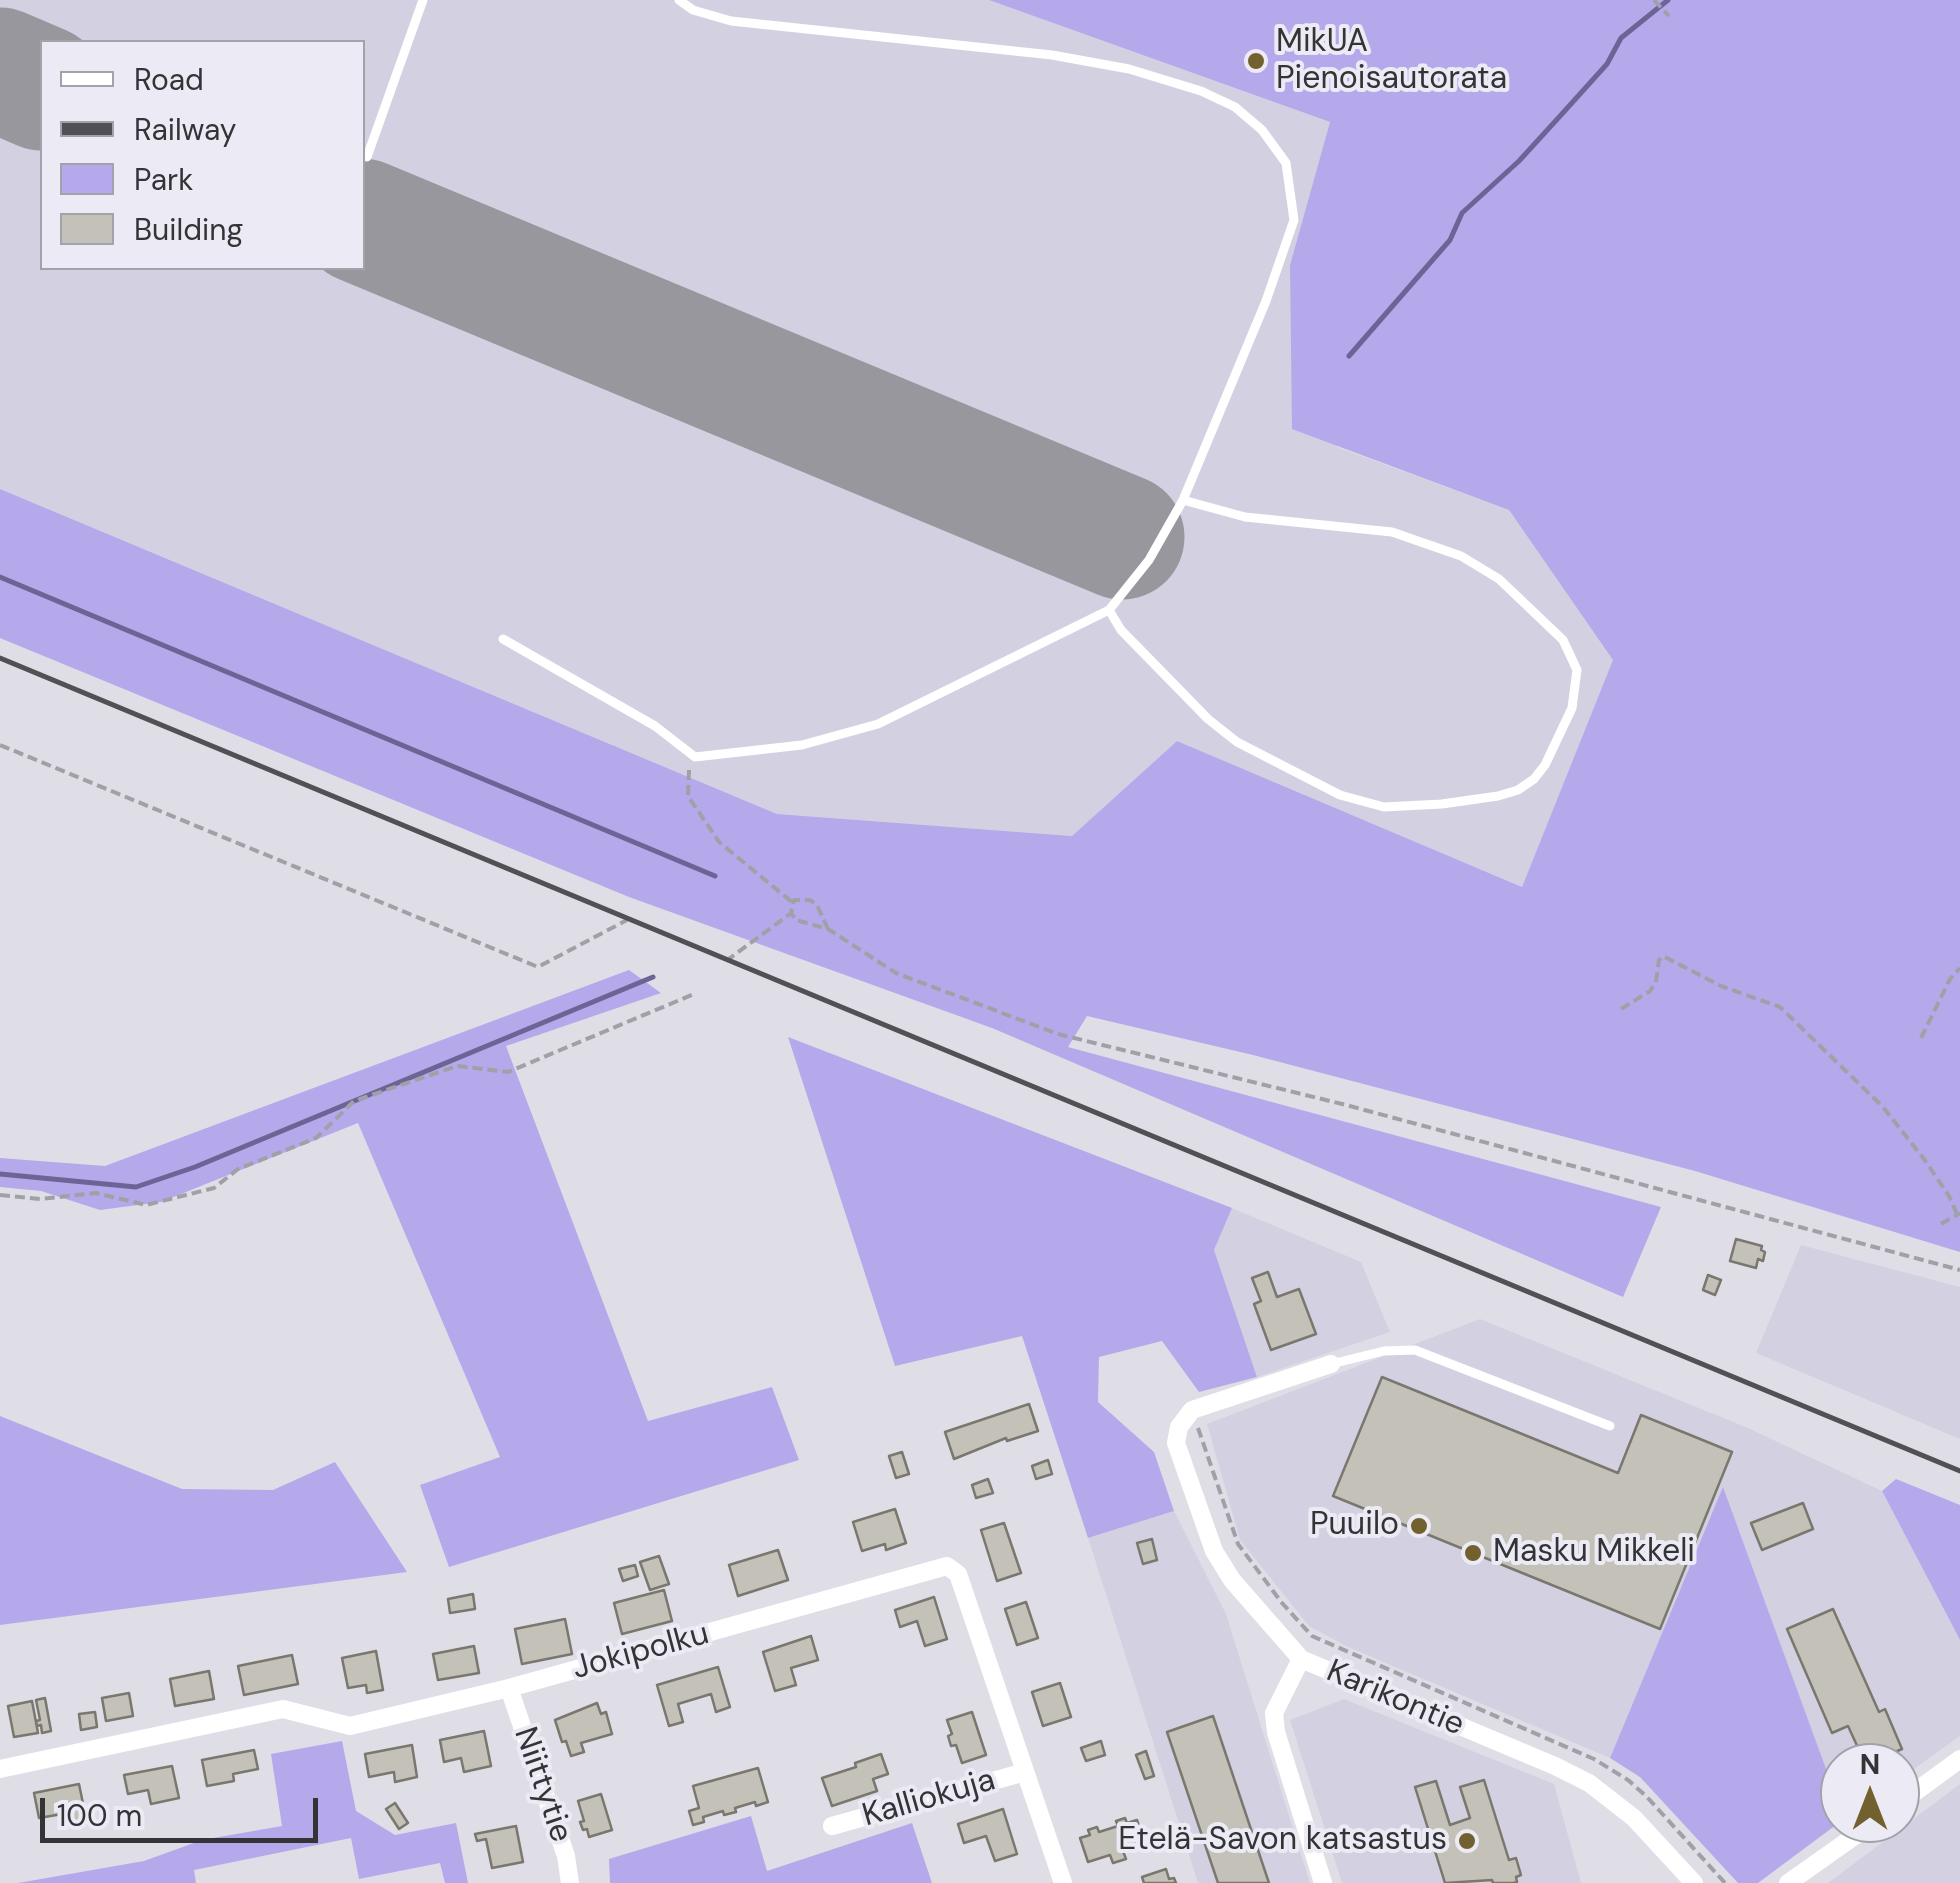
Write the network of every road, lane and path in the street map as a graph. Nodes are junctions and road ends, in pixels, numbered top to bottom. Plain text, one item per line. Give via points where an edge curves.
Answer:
1 (422, 0) edge
2 (679, 0) edge
3 (1654, 0) edge
4 (1670, 16) dead end
5 (367, 157) dead end
6 (1183, 500) junction
7 (1109, 610) junction
8 (503, 639) dead end
9 (0, 746) edge
10 (695, 757) junction
11 (793, 902) junction
12 (791, 913) junction
13 (627, 920) dead end
14 (828, 929) junction
15 (726, 962) dead end
16 (1960, 968) edge
17 (694, 994) dead end
18 (1621, 1009) dead end
19 (1922, 1038) dead end
20 (0, 1195) edge
21 (1958, 1213) edge
22 (1941, 1224) dead end
23 (1960, 1270) edge
24 (1330, 1364) joint
25 (1192, 1410) junction
26 (1610, 1426) dead end
27 (1301, 1660) junction
28 (509, 1688) junction
29 (1960, 1760) edge
30 (0, 1769) edge
31 (1026, 1772) junction
32 (1920, 1789) edge
33 (832, 1826) dead end
34 (1845, 1843) edge
35 (1718, 1876) junction
36 (570, 1883) edge
37 (1063, 1883) edge
38 (1323, 1883) edge
39 (1694, 1883) edge
40 (1709, 1883) edge
41 (1725, 1883) edge
42 (1788, 1883) edge

1 - 5 lane
2 - 6 lane via 731,22 1128,68 1201,91 1262,130 1286,163 1294,220
3 - 4 path
6 - 7 lane via 1149,560
6 - 7 lane via 1245,517 1392,532 1461,556 1500,580 1563,640 1577,670 1572,708 1545,764 1518,790 1498,796 1384,807 1340,795 1236,742 1208,720 1120,630
7 - 10 lane via 878,724 802,745
8 - 10 lane via 655,726
9 - 13 path via 538,967
10 - 11 path via 688,796 720,842
11 - 12 path
11 - 14 path via 817,904
12 - 14 path
12 - 15 path
14 - 23 path via 896,972 1058,1034
16 - 19 path
17 - 20 path via 508,1072 457,1066 354,1102 316,1138 238,1170 214,1188 146,1205 96,1193
18 - 21 path via 1650,991 1663,956 1780,1007 1883,1107
21 - 22 path
24 - 25 street
24 - 26 lane via 1415,1350
25 - 27 street, Karikontie via 1176,1443 1220,1562
25 - 35 path via 1238,1544 1301,1626 1322,1643 1594,1759 1647,1797
27 - 38 street via 1274,1713
27 - 39 street, Karikontie via 1589,1783 1634,1818
28 - 30 street, Jokipolku via 350,1726 283,1710
28 - 31 street, Jokipolku via 947,1566 958,1574
28 - 36 street, Niittytie
29 - 32 street
31 - 33 street, Kalliokuja
31 - 37 street, Jokipolku
34 - 42 street
35 - 40 path
35 - 41 path

